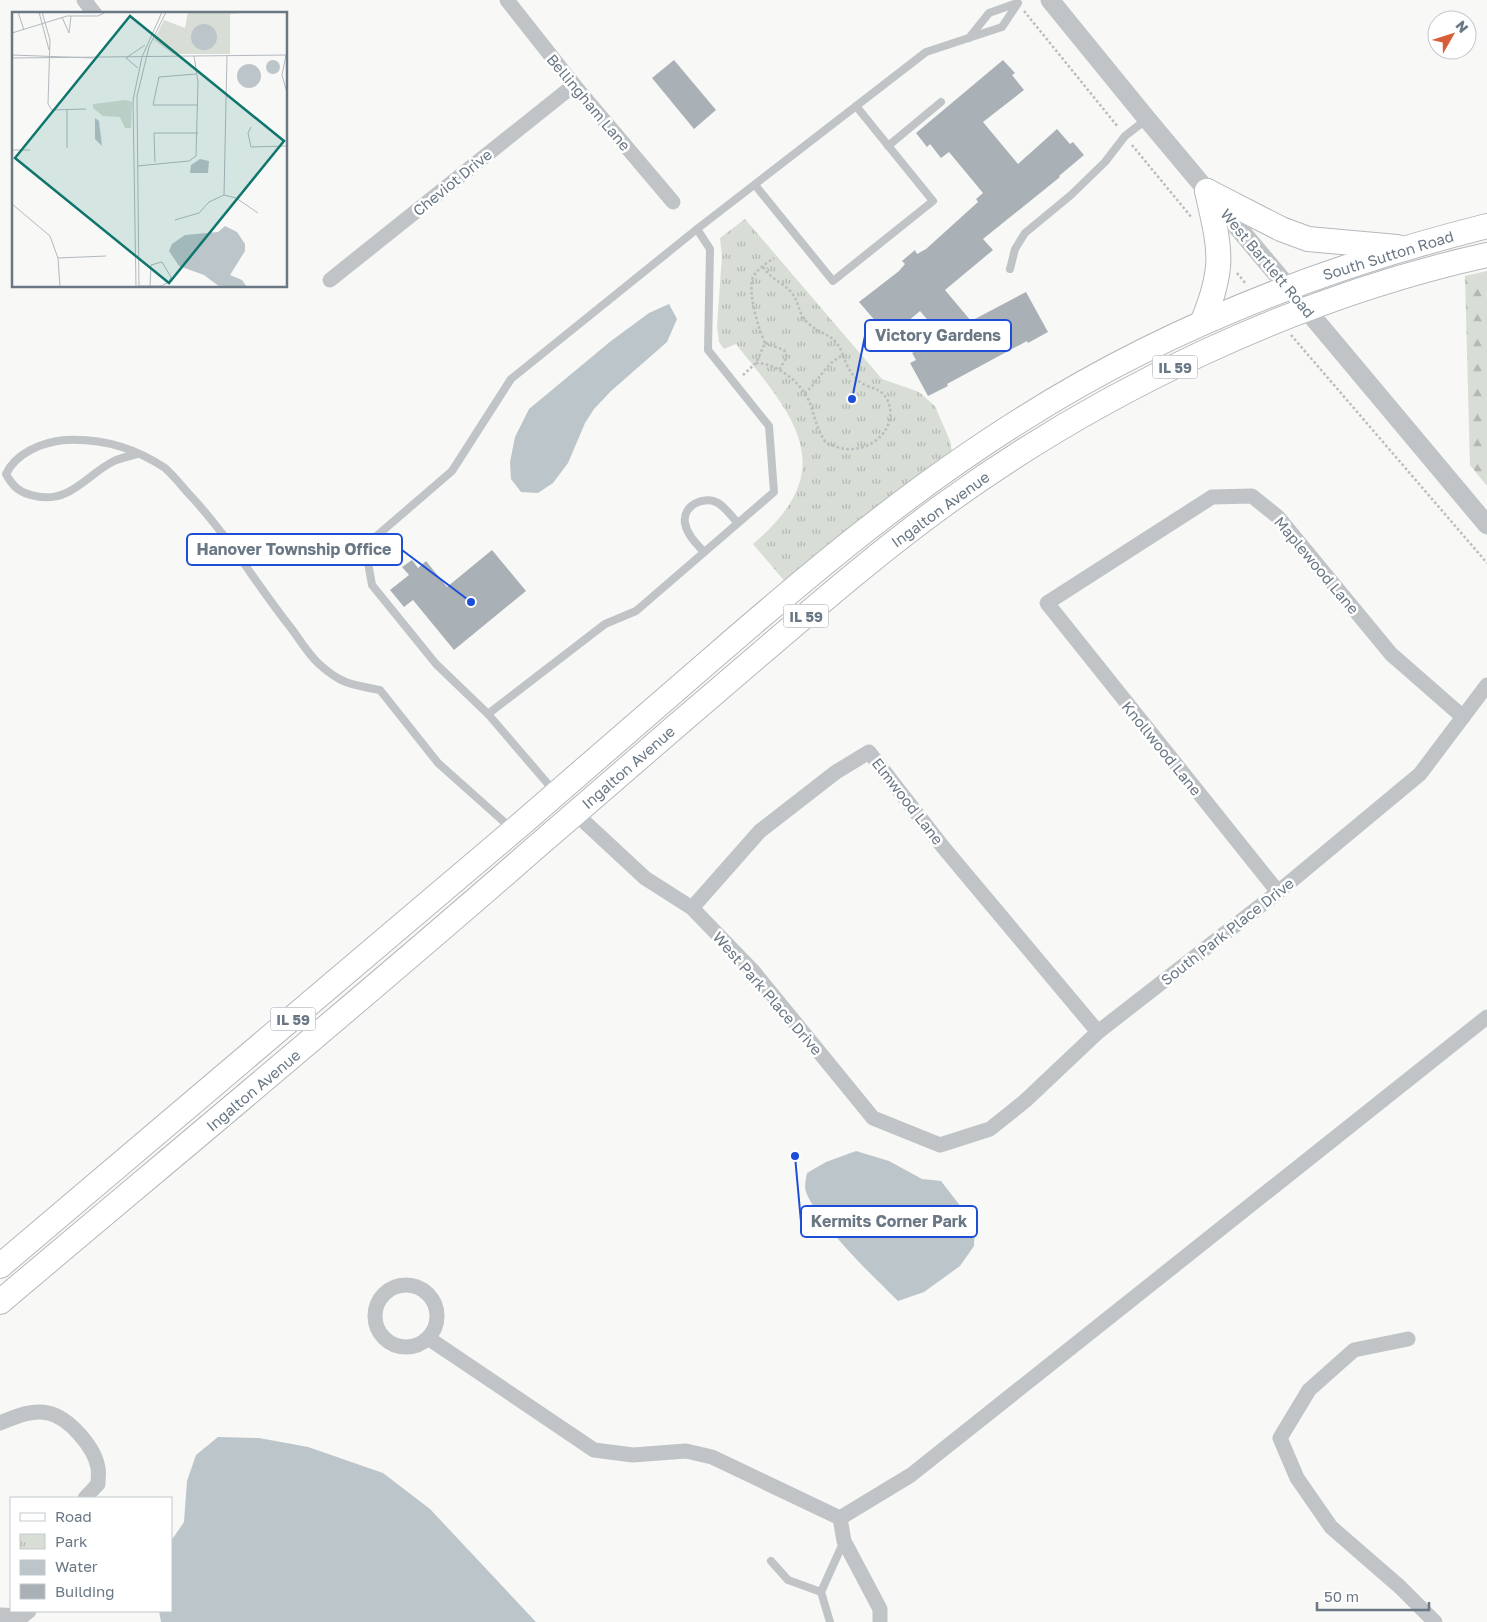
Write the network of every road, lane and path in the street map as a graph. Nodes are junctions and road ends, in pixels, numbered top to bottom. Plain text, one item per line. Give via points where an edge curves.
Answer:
1 (84, 0) edge
2 (507, 0) edge
3 (1050, 0) edge
4 (1020, 1) edge
5 (93, 12) edge
6 (968, 39) junction
7 (574, 85) junction
8 (941, 102) dead end
9 (856, 106) junction
10 (1147, 119) junction
11 (1125, 136) junction
12 (888, 146) junction
13 (754, 184) junction
14 (1207, 191) junction
15 (673, 202) dead end
16 (1194, 220) dead end
17 (1487, 226) edge
18 (696, 229) junction
19 (1408, 248) junction
20 (1219, 251) junction
21 (1487, 255) edge
22 (774, 258) dead end
23 (762, 267) junction
24 (1010, 268) dead end
25 (1242, 279) dead end
26 (330, 280) dead end
27 (1289, 287) junction
28 (1308, 310) junction
29 (1202, 323) junction
30 (1292, 337) dead end
31 (764, 343) junction
32 (843, 355) junction
33 (756, 363) junction
34 (778, 370) junction
35 (743, 375) dead end
36 (804, 392) junction
37 (136, 454) junction
38 (738, 523) junction
39 (1487, 525) edge
40 (704, 552) junction
41 (1487, 563) edge
42 (1047, 603) joint
43 (1487, 685) edge
44 (488, 714) junction
45 (1463, 717) junction
46 (556, 793) junction
47 (575, 813) junction
48 (514, 830) junction
49 (1278, 892) junction
50 (692, 908) junction
51 (1487, 1017) edge
52 (1098, 1032) junction
53 (940, 1145) joint
54 (0, 1266) edge
55 (0, 1302) edge
56 (428, 1338) junction
57 (1408, 1339) dead end
58 (0, 1423) edge
59 (86, 1497) edge
60 (840, 1518) junction
61 (844, 1541) junction
62 (771, 1562) dead end
63 (821, 1592) junction
64 (28, 1612) edge
65 (0, 1615) edge
66 (830, 1622) edge
67 (880, 1622) edge
68 (1434, 1622) edge

1 - 5 street
2 - 7 street, Bellingham Lane
3 - 10 street, West Bartlett Road
4 - 6 lane via 989,13
4 - 6 lane via 1002,27
4 - 11 path
6 - 9 lane via 926,52
7 - 15 street, Bellingham Lane
7 - 26 street, Cheviot Drive
8 - 12 lane
9 - 12 lane
9 - 13 lane
10 - 11 lane
10 - 14 street, West Bartlett Road
11 - 16 path
11 - 24 lane via 1105,162 1071,195 1025,233 1015,249
12 - 13 lane via 933,201 833,281
13 - 18 lane
14 - 19 main road via 1281,229 1308,239
14 - 20 main road
14 - 27 street, West Bartlett Road
17 - 19 main road, South Sutton Road / IL 59
18 - 38 lane via 710,249 708,350 769,426 774,492
18 - 44 lane via 511,380 452,471 365,546 372,585 436,664
19 - 27 main road, South Sutton Road / IL 59
20 - 25 path
20 - 29 main road via 1215,293
21 - 28 main road, South Sutton Road / IL 59 via 1386,281
22 - 23 path
23 - 31 path via 752,280 754,311
23 - 32 path via 793,295 809,324 836,341
27 - 28 street, West Bartlett Road
27 - 29 main road, Ingalton Avenue / IL 59
28 - 39 street, West Bartlett Road
28 - 47 main road, Ingalton Avenue / IL 59 via 1154,377 1048,435 961,492 851,577
29 - 46 main road, Ingalton Avenue / IL 59 via 1092,378 1025,417 920,488 790,591
30 - 41 path
31 - 33 path
31 - 34 path via 784,350 786,357
32 - 36 path via 828,365 817,383
32 - 36 path via 847,368 857,378 865,385 877,388 886,397 890,417 880,438 852,449 826,443 818,432
33 - 34 path
33 - 35 path
34 - 36 path
37 - 37 lane via 122,446 90,439 59,440 19,457 6,474 12,486 24,494 57,498 75,490 114,461
37 - 48 lane via 166,469 205,512 318,663 344,684 380,690 438,763
38 - 40 lane
38 - 40 lane via 719,504 707,499 696,502 684,520 688,533
40 - 44 lane via 636,611 605,624
42 - 45 street, Maplewood Lane via 1212,497 1252,496 1278,517 1391,654
42 - 49 street, Knollwood Lane
43 - 45 street, South Park Place Drive
44 - 46 lane
45 - 49 street, South Park Place Drive via 1420,774
46 - 47 main road
46 - 48 main road, Ingalton Avenue / IL 59
47 - 50 street, West Park Place Drive via 646,878
47 - 55 main road, Ingalton Avenue / IL 59
48 - 54 main road, Ingalton Avenue / IL 59
49 - 52 street, South Park Place Drive
50 - 52 street, Elmwood Lane via 760,832 836,772 870,752 943,847
50 - 53 street, West Park Place Drive via 753,971 873,1118
51 - 60 street via 911,1476
52 - 53 street, South Park Place Drive via 1025,1101 990,1129
56 - 56 street via 437,1320 437,1311 428,1294 420,1288 401,1285 384,1294 375,1314 376,1324 385,1338 399,1346 409,1347
56 - 60 street via 594,1450 633,1455 686,1451 712,1457
57 - 68 street via 1354,1350 1309,1390 1280,1438 1298,1478 1331,1527 1400,1587
58 - 59 street via 22,1414 48,1413 64,1420 84,1440 98,1467 98,1484
60 - 61 street
61 - 63 lane
61 - 67 street via 880,1609
62 - 63 lane via 788,1580
63 - 66 lane
64 - 65 street via 23,1616

